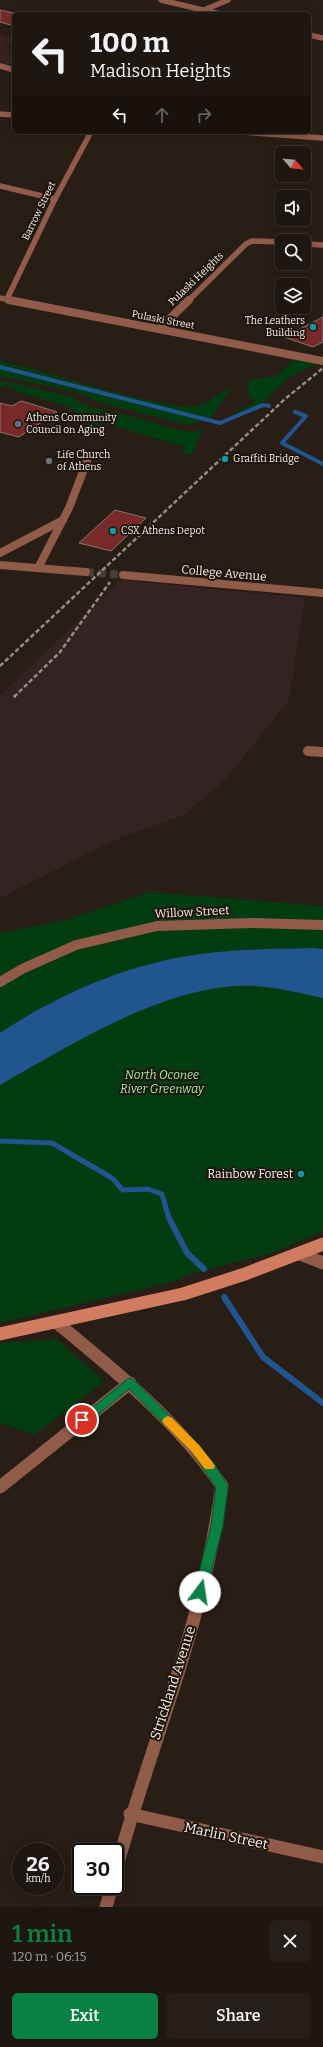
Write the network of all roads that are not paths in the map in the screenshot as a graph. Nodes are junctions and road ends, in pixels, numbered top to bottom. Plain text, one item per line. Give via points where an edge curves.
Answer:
1 (161, 0) edge
2 (228, 0) edge
3 (204, 10) junction
4 (212, 12) edge
5 (311, 35) edge
6 (323, 38) edge
7 (0, 66) edge
8 (12, 69) edge
9 (0, 114) edge
10 (12, 115) edge
11 (90, 134) edge
12 (268, 134) edge
13 (323, 138) edge
14 (0, 186) edge
15 (56, 199) junction
16 (275, 242) edge
17 (311, 244) edge
18 (323, 245) edge
19 (4, 299) edge
20 (159, 329) junction
21 (323, 361) edge
22 (87, 461) dead end
23 (63, 520) junction
24 (0, 553) edge
25 (0, 565) edge
26 (38, 568) junction
27 (86, 572) tunnel mouth
28 (123, 575) tunnel mouth
29 (323, 592) edge
30 (308, 751) dead end
31 (323, 752) edge
32 (323, 925) edge
33 (0, 982) edge
34 (323, 1244) edge
35 (300, 1254) junction
36 (323, 1263) edge
37 (56, 1322) junction
38 (0, 1334) edge
39 (130, 1383) junction
40 (0, 1487) edge
41 (130, 1814) junction
42 (122, 1843) edge
43 (323, 1857) edge
44 (109, 1895) edge
45 (106, 1907) edge

1 - 3 street
2 - 3 street
3 - 4 street
5 - 6 street
7 - 8 street
9 - 10 street
11 - 15 street, Barrow Street
12 - 13 street
14 - 15 street
15 - 19 street, Barrow Street
16 - 20 street, Pulaski Heights via 252,241 246,244
17 - 18 street
19 - 20 street, Pulaski Street
20 - 21 street, Pulaski Street
22 - 23 street
23 - 24 street
23 - 26 street
25 - 26 street
26 - 27 street
28 - 29 street, College Avenue
30 - 31 street
32 - 33 street, Willow Street via 252,923 157,926 76,945
34 - 35 main road
35 - 36 street
35 - 37 main road via 183,1294
37 - 38 main road
37 - 39 street, Strickland Avenue
39 - 40 street
39 - 41 street, Strickland Avenue via 195,1448 222,1486 217,1526 194,1618
41 - 42 street, Strickland Avenue
41 - 43 street, Marlin Street
44 - 45 street

